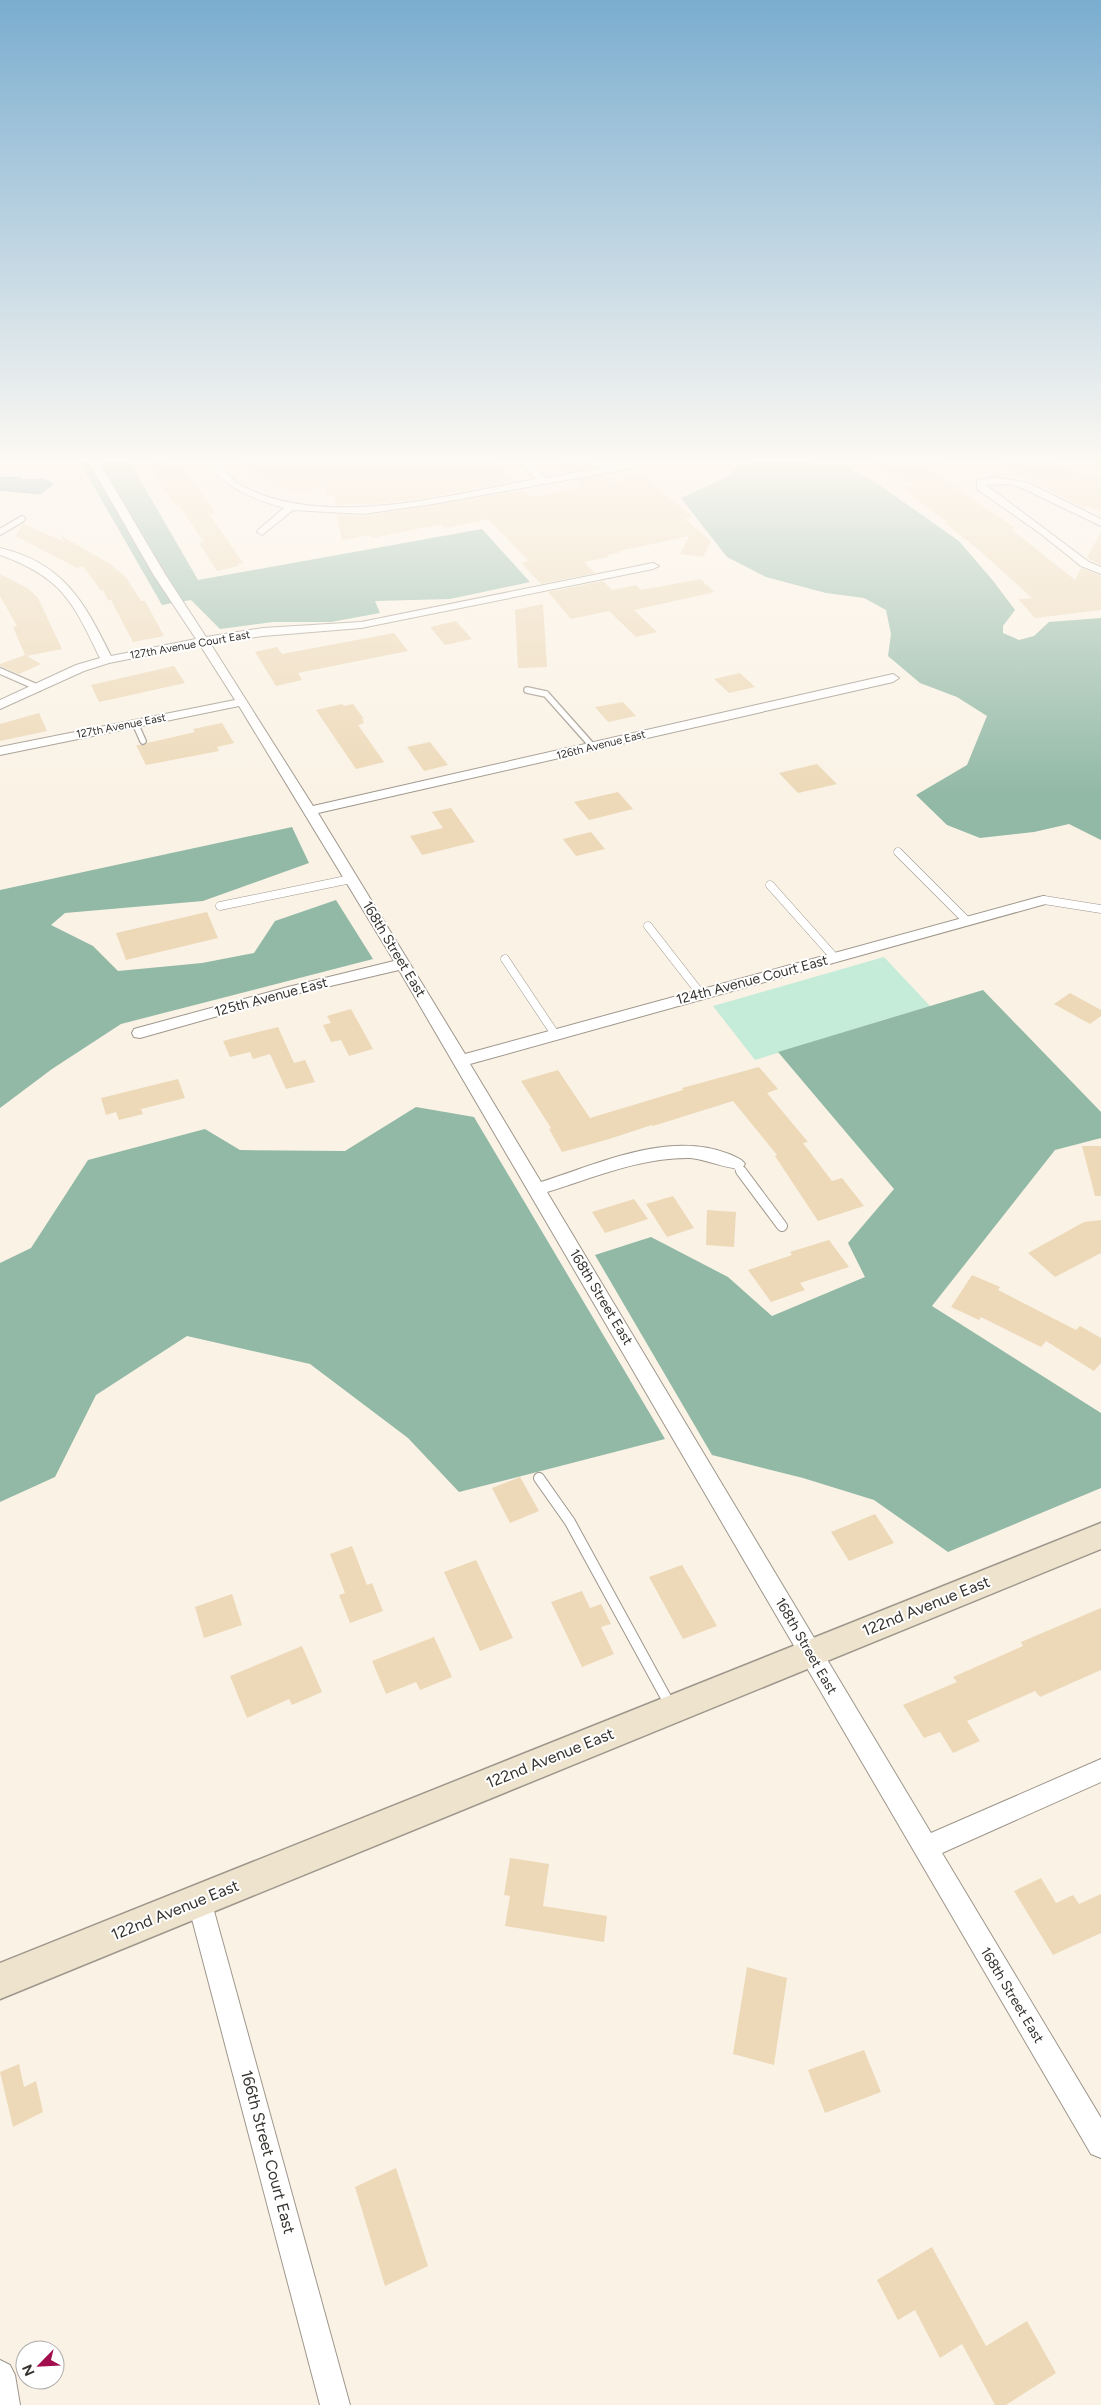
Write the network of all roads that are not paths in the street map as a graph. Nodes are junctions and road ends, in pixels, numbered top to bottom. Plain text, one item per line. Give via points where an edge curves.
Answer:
1 (41, 569) edge
2 (156, 569) edge
3 (637, 569) edge
4 (203, 641) junction
5 (107, 660) junction
6 (0, 671) edge
7 (893, 678) dead end
8 (40, 688) junction
9 (527, 690) dead end
10 (242, 702) junction
11 (0, 705) edge
12 (134, 724) junction
13 (143, 741) dead end
14 (594, 748) junction
15 (0, 751) edge
16 (309, 811) junction
17 (898, 852) dead end
18 (351, 879) junction
19 (770, 885) dead end
20 (1044, 900) joint
21 (220, 906) dead end
22 (1101, 909) edge
23 (967, 921) junction
24 (648, 926) dead end
25 (835, 958) junction
26 (505, 959) dead end
27 (403, 964) junction
28 (701, 994) junction
29 (140, 1033) dead end
30 (556, 1034) junction
31 (460, 1061) junction
32 (736, 1164) joint
33 (537, 1189) junction
34 (782, 1226) dead end
35 (539, 1478) dead end
36 (1101, 1536) edge
37 (810, 1653) junction
38 (672, 1709) junction
39 (1101, 1770) edge
40 (925, 1848) junction
41 (199, 1900) junction
42 (0, 1981) edge
43 (1101, 2144) edge
44 (0, 2375) edge
45 (5, 2405) edge
46 (336, 2405) edge

1 - 5 street via 62,581 72,592
2 - 4 street, 168th Street East
3 - 4 street, 127th Avenue Court East via 360,625 263,632
4 - 5 street, 127th Avenue Court East
4 - 10 street, 168th Street East
5 - 8 street, 127th Avenue Court East via 80,668
6 - 8 lane
7 - 14 street, 126th Avenue East
8 - 11 street, 127th Avenue Court East
9 - 14 lane via 546,694
10 - 12 street, 127th Avenue East
10 - 16 street, 168th Street East
12 - 13 lane
12 - 15 street, 127th Avenue East
14 - 16 street, 126th Avenue East
16 - 18 street, 168th Street East
17 - 23 lane
18 - 21 lane
18 - 27 street, 168th Street East
19 - 25 lane
20 - 22 lane
20 - 23 street, 124th Avenue Court East
23 - 25 street, 124th Avenue Court East
24 - 28 lane
25 - 28 street, 124th Avenue Court East
26 - 30 lane
27 - 29 street, 125th Avenue East via 293,990
27 - 31 street, 168th Street East
28 - 30 street, 124th Avenue Court East
30 - 31 street, 124th Avenue Court East
31 - 33 street, 168th Street East
32 - 33 street via 710,1153 686,1151 652,1155
32 - 34 lane
33 - 37 street, 168th Street East
35 - 38 lane via 570,1522
36 - 37 main road, 122nd Avenue East
37 - 38 main road, 122nd Avenue East
37 - 40 street, 168th Street East
38 - 41 main road, 122nd Avenue East
39 - 40 street
40 - 43 street, 168th Street East
41 - 42 main road, 122nd Avenue East
41 - 46 street, 166th Street Court East
44 - 45 street

